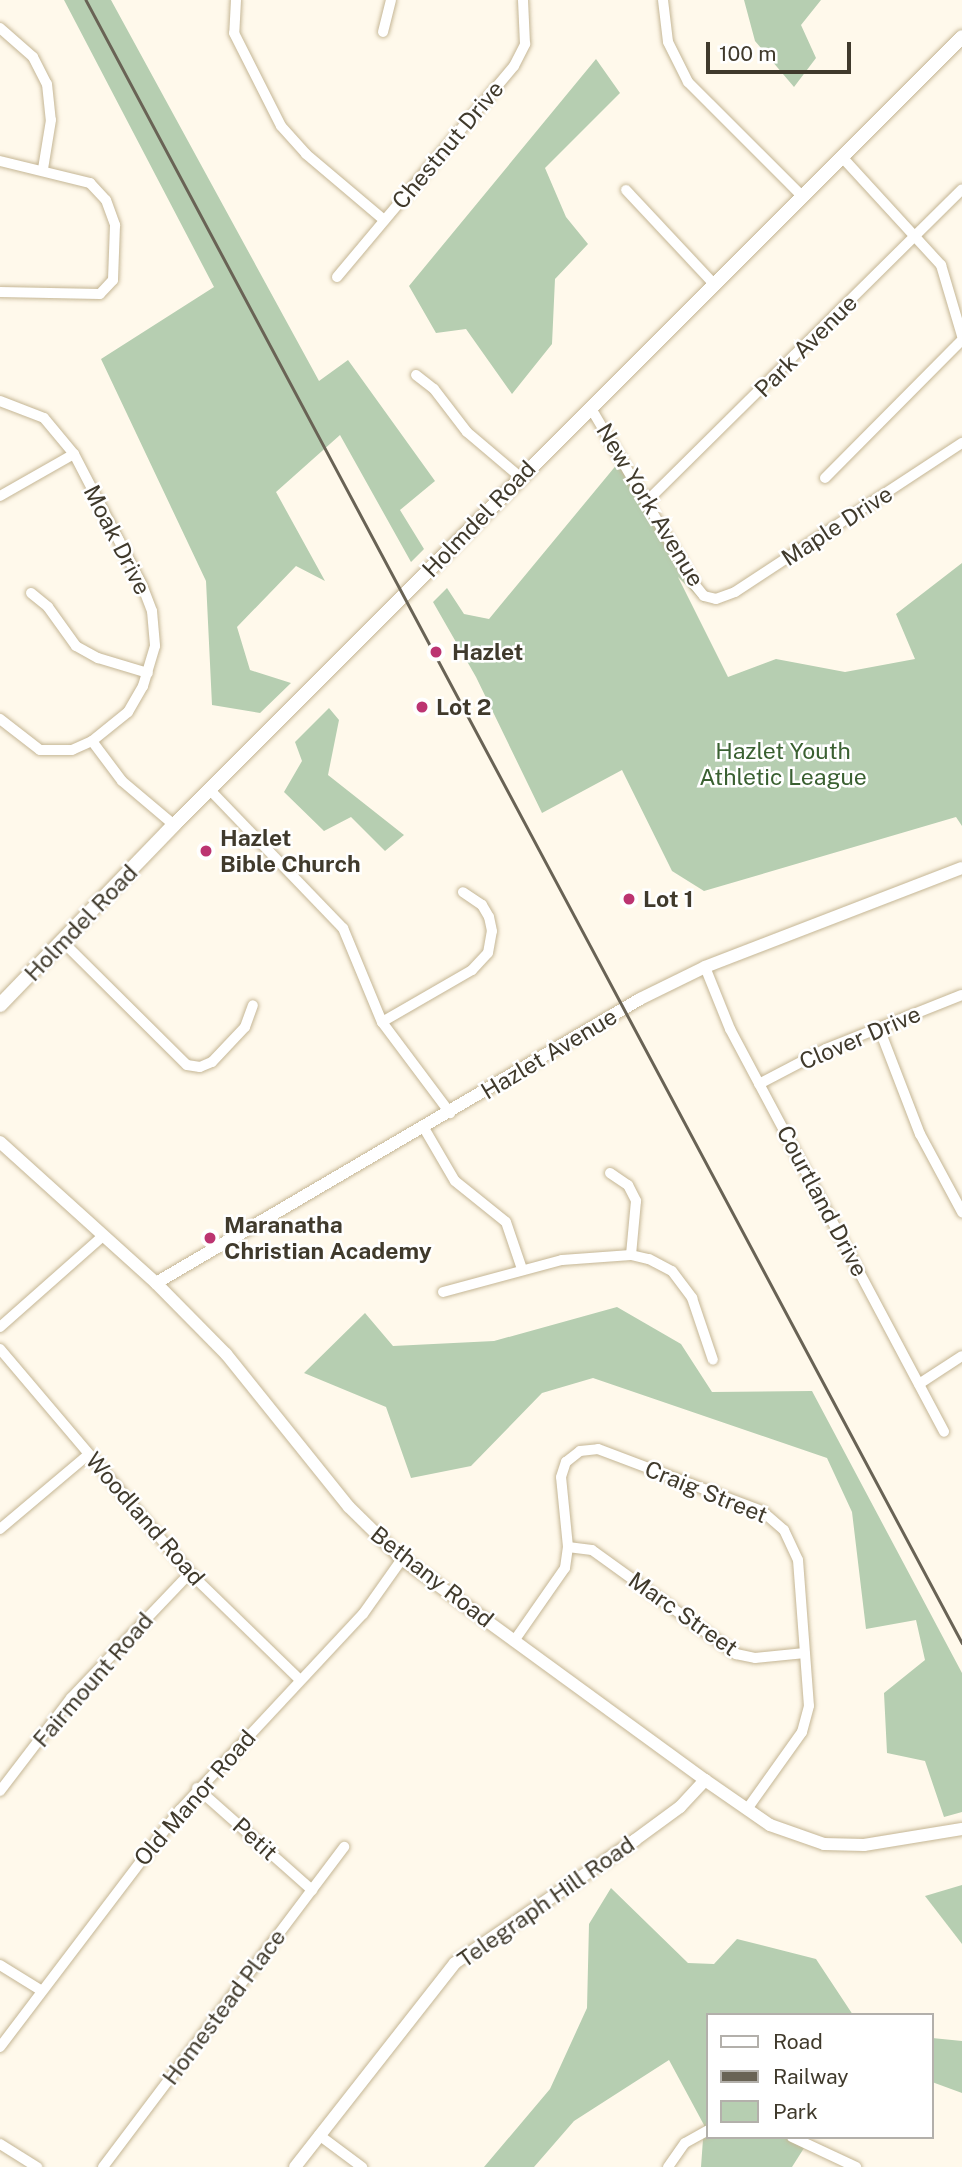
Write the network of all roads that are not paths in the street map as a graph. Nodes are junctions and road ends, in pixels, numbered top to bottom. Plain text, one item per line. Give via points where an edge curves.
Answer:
1 (236, 0) edge
2 (391, 0) edge
3 (523, 0) edge
4 (663, 0) edge
5 (0, 28) edge
6 (383, 32) dead end
7 (962, 37) edge
8 (842, 157) junction
9 (0, 161) edge
10 (43, 169) junction
11 (962, 189) edge
12 (626, 190) dead end
13 (802, 196) junction
14 (384, 220) junction
15 (915, 236) junction
16 (337, 277) dead end
17 (714, 284) junction
18 (0, 292) edge
19 (962, 338) edge
20 (416, 375) dead end
21 (0, 401) edge
22 (592, 410) junction
23 (962, 443) edge
24 (74, 454) junction
25 (520, 477) junction
26 (825, 478) dead end
27 (0, 496) edge
28 (647, 501) junction
29 (31, 593) dead end
30 (709, 598) joint
31 (148, 673) junction
32 (0, 719) edge
33 (92, 741) junction
34 (210, 790) junction
35 (174, 825) junction
36 (962, 868) edge
37 (463, 892) dead end
38 (64, 943) junction
39 (705, 967) junction
40 (962, 995) edge
41 (0, 1005) edge
42 (253, 1005) dead end
43 (382, 1022) junction
44 (879, 1028) junction
45 (760, 1084) junction
46 (450, 1113) junction
47 (424, 1128) junction
48 (0, 1142) edge
49 (610, 1173) dead end
50 (962, 1212) edge
51 (103, 1236) junction
52 (631, 1255) junction
53 (522, 1269) junction
54 (156, 1283) junction
55 (443, 1292) dead end
56 (0, 1326) edge
57 (0, 1349) edge
58 (962, 1356) edge
59 (713, 1360) dead end
60 (919, 1384) junction
61 (944, 1432) dead end
62 (89, 1454) junction
63 (0, 1529) edge
64 (568, 1546) junction
65 (402, 1559) junction
66 (190, 1573) junction
67 (514, 1641) junction
68 (805, 1653) junction
69 (300, 1680) junction
70 (705, 1780) junction
71 (197, 1788) junction
72 (0, 1791) edge
73 (747, 1809) junction
74 (962, 1829) edge
75 (344, 1847) dead end
76 (312, 1890) junction
77 (0, 1965) edge
78 (42, 1991) junction
79 (0, 2047) edge
80 (706, 2131) edge
81 (319, 2135) junction
82 (796, 2139) edge
83 (0, 2144) edge
84 (37, 2167) edge
85 (103, 2167) edge
86 (295, 2167) edge
87 (362, 2167) edge
88 (668, 2167) edge
89 (856, 2167) edge

1 - 14 street via 234,33 281,126 306,154
2 - 6 street
3 - 14 street, Chestnut Drive via 524,44 514,66
4 - 13 street via 668,42 688,82
5 - 10 street via 33,57 47,84 51,120
7 - 8 main road, Holmdel Road
8 - 13 main road, Holmdel Road
8 - 15 street
9 - 10 street
10 - 18 street via 79,178 107,200 115,225 113,280 94,296
11 - 15 street, Park Avenue
12 - 17 street
13 - 17 main road, Holmdel Road
14 - 16 street, Chestnut Drive
15 - 19 street via 944,271
15 - 28 street, Park Avenue
17 - 22 main road, Holmdel Road
19 - 26 street
20 - 25 street via 434,389 467,432
21 - 24 street, Moak Drive via 44,418
22 - 25 main road, Holmdel Road
22 - 28 street, New York Avenue
23 - 30 street, Maple Drive via 735,592
24 - 27 street
24 - 31 street, Moak Drive via 149,601 155,646
25 - 34 main road, Holmdel Road
28 - 30 street, New York Avenue via 695,584
29 - 31 street via 48,607 76,646 98,658
31 - 33 street, Moak Drive via 128,712
32 - 33 street, Moak Drive via 23,741 45,751 72,750
33 - 35 street via 122,781
34 - 35 main road, Holmdel Road
34 - 43 street via 343,928
35 - 38 main road, Holmdel Road
36 - 39 street, Hazlet Avenue
37 - 43 street via 482,905 489,917 488,953 472,970
38 - 41 main road, Holmdel Road
38 - 42 street via 187,1065 200,1067 212,1062 245,1027
39 - 45 street, Courtland Drive via 730,1029
39 - 46 street, Hazlet Avenue via 640,999
40 - 44 street, Clover Drive
43 - 46 street
44 - 45 street, Clover Drive via 826,1049
44 - 50 street via 920,1134
45 - 60 street, Courtland Drive
46 - 47 street, Hazlet Avenue
47 - 53 street via 456,1181 506,1222
47 - 54 street, Hazlet Avenue
48 - 51 street, Bethany Road
49 - 52 street via 628,1185 636,1201
51 - 54 street, Bethany Road
51 - 56 street
52 - 53 street via 580,1258
52 - 59 street via 660,1263 681,1281 701,1315
53 - 55 street
54 - 65 street, Bethany Road via 226,1353 349,1507
57 - 62 street, Woodland Road
58 - 60 street
60 - 61 street, Courtland Drive
62 - 63 street
62 - 66 street, Woodland Road
64 - 67 street, Craig Street via 561,1576
64 - 68 street, Marc Street via 592,1550 736,1654 755,1658
64 - 68 street, Craig Street via 561,1477 571,1456 588,1449 756,1507 776,1520 796,1552
65 - 67 street, Bethany Road
65 - 69 street, Old Manor Road via 363,1614
66 - 69 street, Woodland Road
66 - 72 street, Fairmount Road via 71,1698
67 - 70 street, Bethany Road
68 - 73 street, Craig Street via 806,1721
69 - 71 street, Old Manor Road
70 - 73 street, Bethany Road
70 - 81 street, Telegraph Hill Road via 680,1807 635,1840 455,1963
71 - 76 street, Petit
71 - 78 street, Old Manor Road
73 - 74 street, Bethany Road via 793,1836 841,1845
75 - 76 street, Homestead Place
76 - 85 street, Homestead Place
77 - 78 street
78 - 79 street, Old Manor Road
80 - 88 street via 685,2143
81 - 86 street, Telegraph Hill Road
81 - 87 street
82 - 89 street
83 - 84 street

